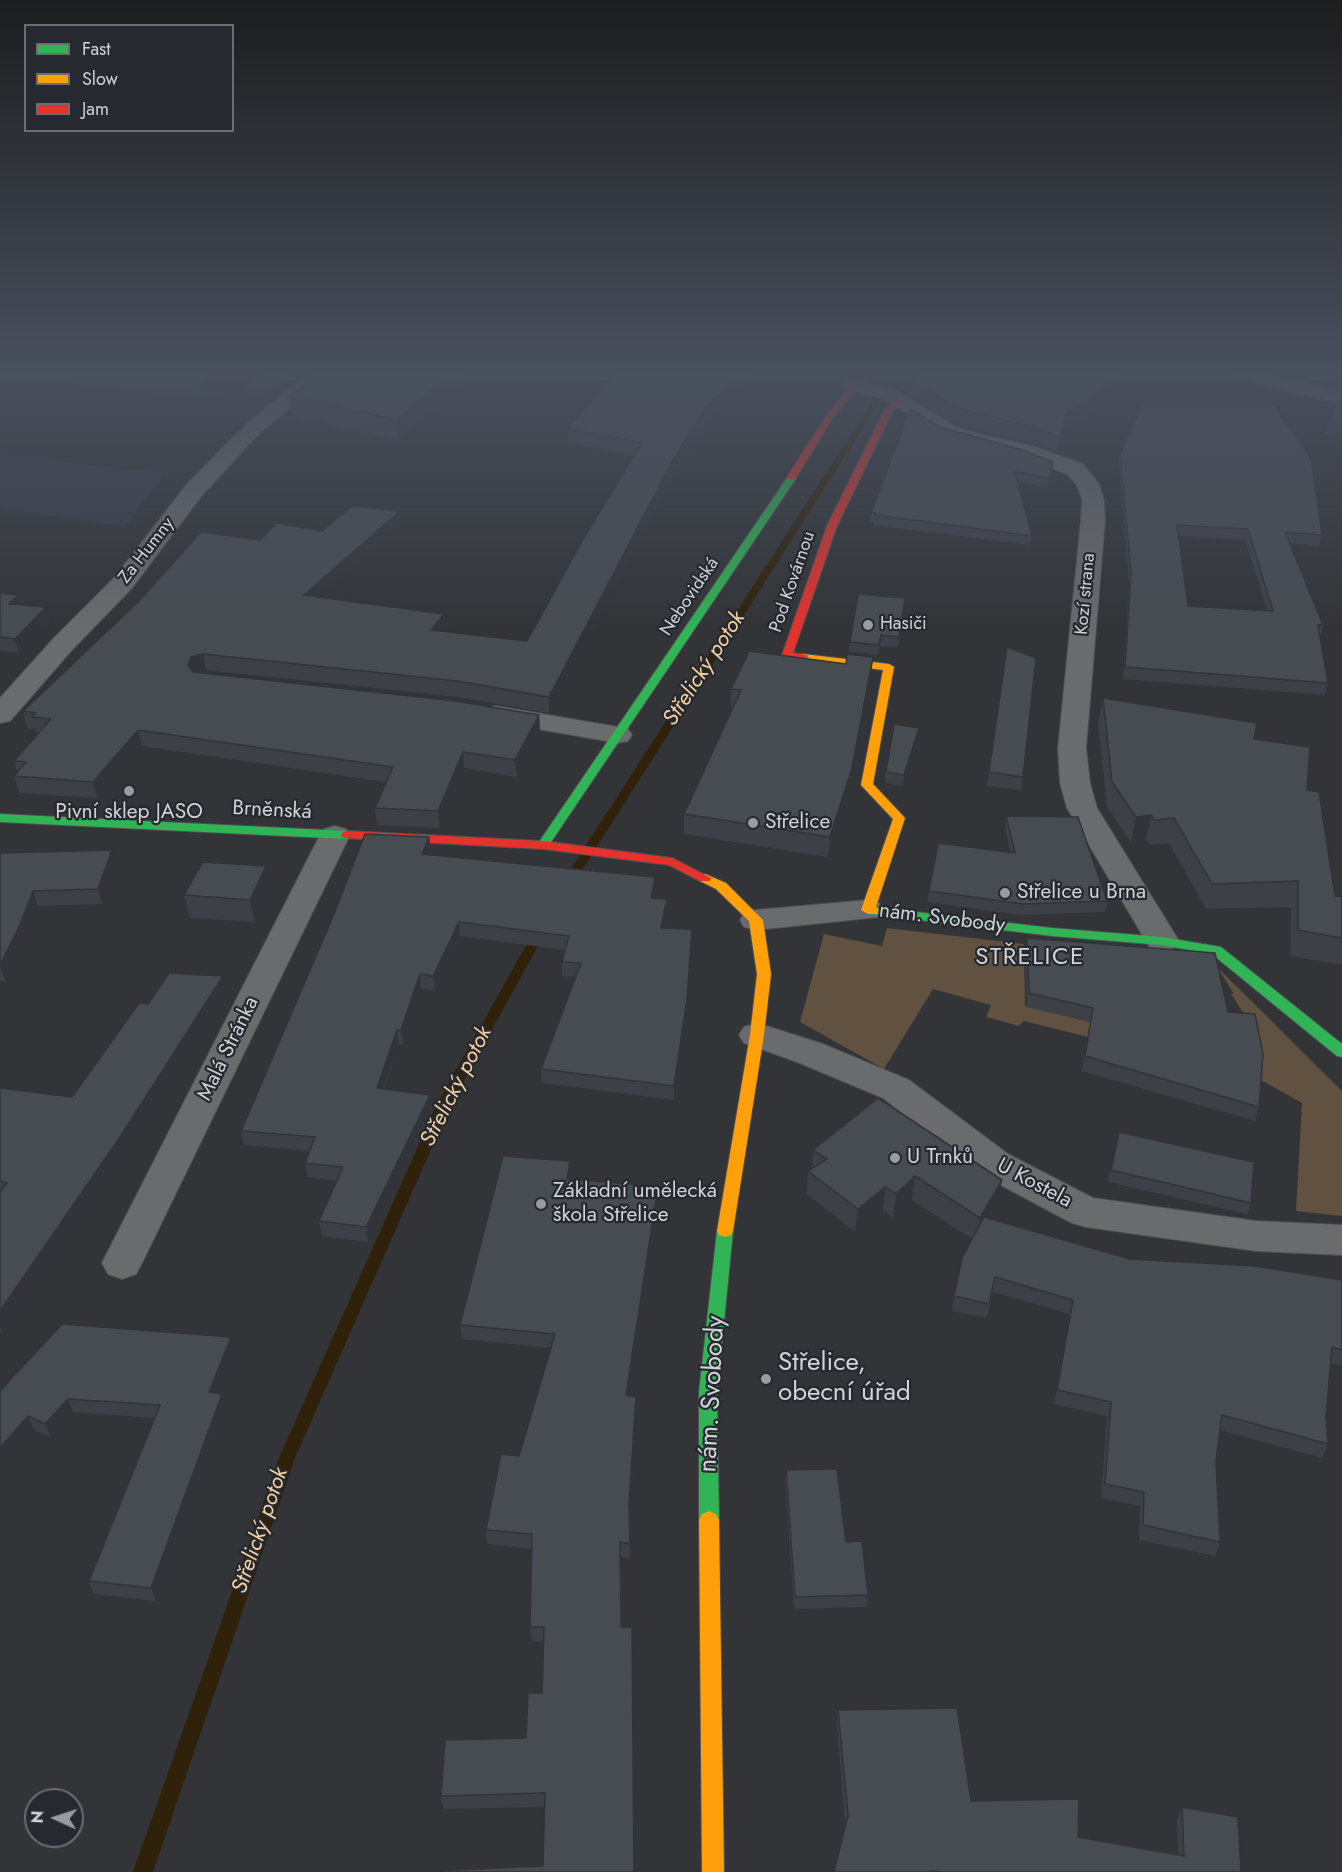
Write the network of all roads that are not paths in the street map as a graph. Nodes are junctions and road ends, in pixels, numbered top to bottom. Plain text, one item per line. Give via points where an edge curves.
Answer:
1 (225, 458) edge
2 (804, 458) edge
3 (865, 458) edge
4 (1044, 458) edge
5 (889, 667) joint
6 (470, 709) edge
7 (0, 715) edge
8 (618, 735) junction
9 (0, 818) edge
10 (335, 835) junction
11 (543, 845) junction
12 (868, 910) junction
13 (756, 920) junction
14 (1162, 941) junction
15 (757, 1035) junction
16 (1340, 1046) edge
17 (1342, 1240) edge
18 (122, 1263) dead end
19 (713, 1872) edge

1 - 7 street, Za Humny via 123,583
2 - 8 street, Nebovidská
3 - 5 street, Pod Kovárnou via 832,526 787,655
4 - 14 street, Kozí strana via 1075,469 1088,484 1093,500 1072,748 1075,783 1082,808
5 - 12 street, nám. Svobody via 867,785 899,818
6 - 8 street
8 - 11 street, Nebovidská
9 - 10 street, Brněnská
10 - 11 street, Brněnská
10 - 18 street, Malá Stránka
11 - 13 street via 672,862 721,886
12 - 13 street, nám. Svobody
12 - 14 street, nám. Svobody
13 - 15 street, nám. Svobody via 764,974
14 - 16 street via 1216,950
15 - 17 street, U Kostela via 896,1089 994,1164 1086,1212 1256,1236
15 - 19 street, nám. Svobody via 727,1213 708,1392

